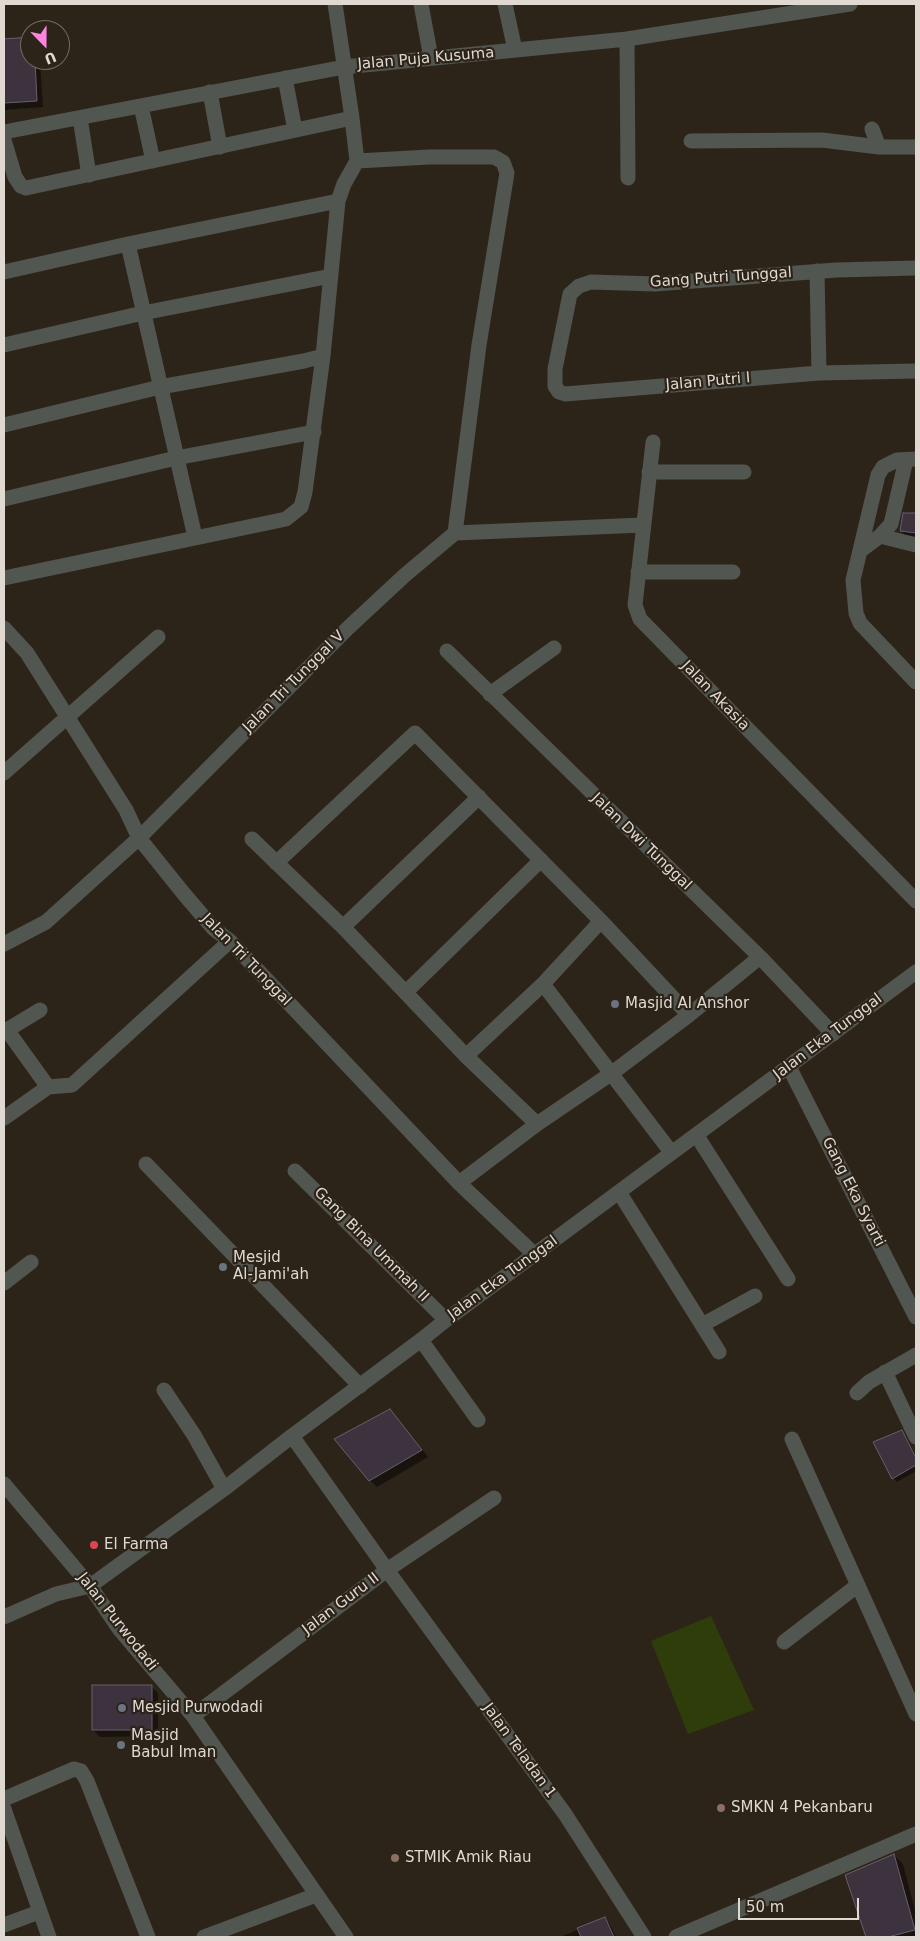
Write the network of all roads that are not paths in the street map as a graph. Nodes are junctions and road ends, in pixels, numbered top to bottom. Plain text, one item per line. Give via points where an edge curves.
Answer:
1 (335, 4) edge
2 (421, 4) edge
3 (506, 4) edge
4 (850, 4) edge
5 (627, 38) junction
6 (515, 50) junction
7 (431, 58) junction
8 (344, 66) junction
9 (285, 78) junction
10 (210, 92) junction
11 (141, 106) junction
12 (80, 118) junction
13 (352, 118) junction
14 (295, 130) junction
15 (872, 130) dead end
16 (4, 132) edge
17 (4, 140) edge
18 (691, 141) dead end
19 (220, 147) junction
20 (916, 147) edge
21 (879, 148) junction
22 (153, 161) junction
23 (357, 162) junction
24 (89, 175) junction
25 (628, 178) dead end
26 (338, 200) junction
27 (128, 244) junction
28 (916, 268) edge
29 (816, 271) junction
30 (4, 272) edge
31 (331, 276) junction
32 (143, 313) junction
33 (563, 334) joint
34 (4, 345) edge
35 (323, 356) junction
36 (916, 371) edge
37 (819, 374) junction
38 (160, 388) junction
39 (4, 425) edge
40 (314, 432) junction
41 (653, 442) dead end
42 (176, 458) junction
43 (911, 459) edge
44 (649, 472) junction
45 (744, 472) dead end
46 (4, 499) edge
47 (643, 525) junction
48 (455, 533) junction
49 (880, 536) junction
50 (195, 538) junction
51 (916, 545) edge
52 (860, 551) junction
53 (638, 572) junction
54 (733, 572) dead end
55 (4, 578) edge
56 (4, 628) edge
57 (158, 637) dead end
58 (554, 648) dead end
59 (447, 651) dead end
60 (916, 682) edge
61 (490, 694) junction
62 (67, 716) junction
63 (4, 773) edge
64 (480, 797) junction
65 (139, 838) junction
66 (252, 839) dead end
67 (541, 860) junction
68 (276, 863) junction
69 (916, 901) edge
70 (601, 921) junction
71 (343, 927) junction
72 (230, 941) junction
73 (4, 944) edge
74 (760, 957) junction
75 (916, 972) edge
76 (543, 984) junction
77 (406, 992) junction
78 (40, 1010) dead end
79 (689, 1015) junction
80 (833, 1034) junction
81 (466, 1056) junction
82 (789, 1066) junction
83 (612, 1073) junction
84 (48, 1087) junction
85 (4, 1118) edge
86 (537, 1124) junction
87 (697, 1136) junction
88 (671, 1152) junction
89 (146, 1164) dead end
90 (295, 1171) dead end
91 (459, 1183) junction
92 (619, 1192) junction
93 (535, 1255) junction
94 (31, 1262) dead end
95 (788, 1279) dead end
96 (4, 1283) edge
97 (755, 1296) dead end
98 (916, 1317) edge
99 (446, 1320) junction
100 (702, 1325) junction
101 (421, 1340) junction
102 (719, 1352) dead end
103 (916, 1355) edge
104 (884, 1372) junction
105 (360, 1386) junction
106 (164, 1390) dead end
107 (857, 1393) dead end
108 (478, 1420) dead end
109 (292, 1436) junction
110 (916, 1437) edge
111 (792, 1439) dead end
112 (4, 1484) edge
113 (224, 1489) junction
114 (494, 1498) dead end
115 (387, 1570) junction
116 (858, 1585) junction
117 (90, 1586) junction
118 (4, 1617) edge
119 (784, 1642) dead end
120 (916, 1714) edge
121 (193, 1716) junction
122 (4, 1799) edge
123 (4, 1809) edge
124 (916, 1834) edge
125 (316, 1894) junction
126 (39, 1912) junction
127 (4, 1926) edge
128 (49, 1937) edge
129 (148, 1937) edge
130 (204, 1937) edge
131 (346, 1937) edge
132 (644, 1937) edge
133 (676, 1937) edge

1 - 8 street
2 - 7 street
3 - 6 street
4 - 5 street, Jalan Puja Kusuma
5 - 6 street, Jalan Puja Kusuma
5 - 25 street
6 - 7 street, Jalan Puja Kusuma
7 - 8 street, Jalan Puja Kusuma
8 - 9 street, Jalan Puja Kusuma
8 - 13 street
9 - 10 street, Jalan Puja Kusuma
9 - 14 street
10 - 11 street, Jalan Puja Kusuma
10 - 19 street
11 - 12 street, Jalan Puja Kusuma
11 - 22 street
12 - 16 street, Jalan Puja Kusuma
12 - 24 street
13 - 14 street
13 - 23 street
14 - 19 street
15 - 21 street
17 - 24 street via 14,177 21,186 26,188
18 - 21 street via 822,140
19 - 22 street
20 - 21 street
22 - 24 street
23 - 26 street
23 - 48 street via 494,157 503,162 507,173 479,345
26 - 27 street
26 - 31 street
27 - 30 street
27 - 32 street
28 - 29 street, Gang Putri Tunggal
29 - 33 street, Gang Putri Tunggal via 655,284 592,282 579,286 570,294
29 - 37 street
31 - 32 street
31 - 35 street
32 - 34 street
32 - 38 street
33 - 37 street, Jalan Putri I via 555,369 555,386 565,394
35 - 38 street
35 - 40 street
36 - 37 street, Jalan Putri I
38 - 39 street
38 - 42 street
40 - 42 street
40 - 50 street via 301,508 286,519
41 - 44 street, Jalan Akasia
42 - 46 street
42 - 50 street
43 - 49 street via 891,524
43 - 52 street via 897,460 883,467 878,475
44 - 45 street
44 - 47 street, Jalan Akasia
47 - 48 street
47 - 53 street, Jalan Akasia
48 - 65 street, Jalan Tri Tunggal V via 348,628
49 - 51 street
49 - 52 street
50 - 55 street
52 - 60 street via 853,580 860,623
53 - 54 street
53 - 69 street, Jalan Akasia via 634,604 640,619
56 - 62 street, Jalan Tri Tunggal via 28,654
57 - 62 street
58 - 61 street
59 - 61 street, Jalan Dwi Tunggal
61 - 74 street, Jalan Dwi Tunggal
62 - 63 street
62 - 65 street, Jalan Tri Tunggal via 126,810
64 - 67 street
64 - 68 street via 415,733
64 - 71 street
65 - 72 street, Jalan Tri Tunggal via 214,929
65 - 73 street, Jalan Tri Tunggal V via 46,922
66 - 68 street
67 - 70 street
67 - 77 street
68 - 71 street
70 - 76 street
70 - 79 street
71 - 77 street
72 - 84 street via 72,1085
72 - 91 street, Jalan Tri Tunggal
74 - 79 street
74 - 80 street, Jalan Dwi Tunggal
75 - 80 street, Jalan Eka Tunggal
76 - 81 street
76 - 83 street
77 - 81 street
78 - 84 street via 7,1030
79 - 83 street
80 - 82 street, Jalan Eka Tunggal
81 - 86 street
82 - 87 street, Jalan Eka Tunggal
82 - 98 street, Gang Eka Syarti
83 - 86 street
83 - 88 street
84 - 85 street
86 - 91 street
87 - 88 street, Jalan Eka Tunggal
87 - 95 street
88 - 92 street, Jalan Eka Tunggal
89 - 105 street
90 - 99 street, Gang Bina Ummah II
91 - 93 street, Jalan Tri Tunggal
92 - 93 street, Jalan Eka Tunggal
92 - 100 street
93 - 99 street, Jalan Eka Tunggal
94 - 96 street
97 - 100 street
99 - 101 street, Jalan Eka Tunggal
100 - 102 street
101 - 105 street, Jalan Eka Tunggal
101 - 108 street
103 - 104 street
104 - 107 street
104 - 110 street
105 - 109 street, Jalan Eka Tunggal
106 - 113 street
109 - 113 street, Jalan Eka Tunggal
109 - 115 street, Jalan Teladan 1
111 - 116 street
112 - 117 street, Jalan Purwodadi
113 - 117 street, Jalan Eka Tunggal
114 - 115 street, Jalan Guru II
115 - 121 street, Jalan Guru II
115 - 132 street, Jalan Teladan 1 via 565,1814
116 - 119 street
116 - 120 street
117 - 118 street via 56,1594
117 - 121 street, Jalan Purwodadi via 120,1630
121 - 125 street, Jalan Purwodadi
122 - 129 street via 74,1769 81,1771
123 - 126 street
124 - 133 street
125 - 130 street
125 - 131 street, Jalan Purwodadi
126 - 127 street
126 - 128 street

